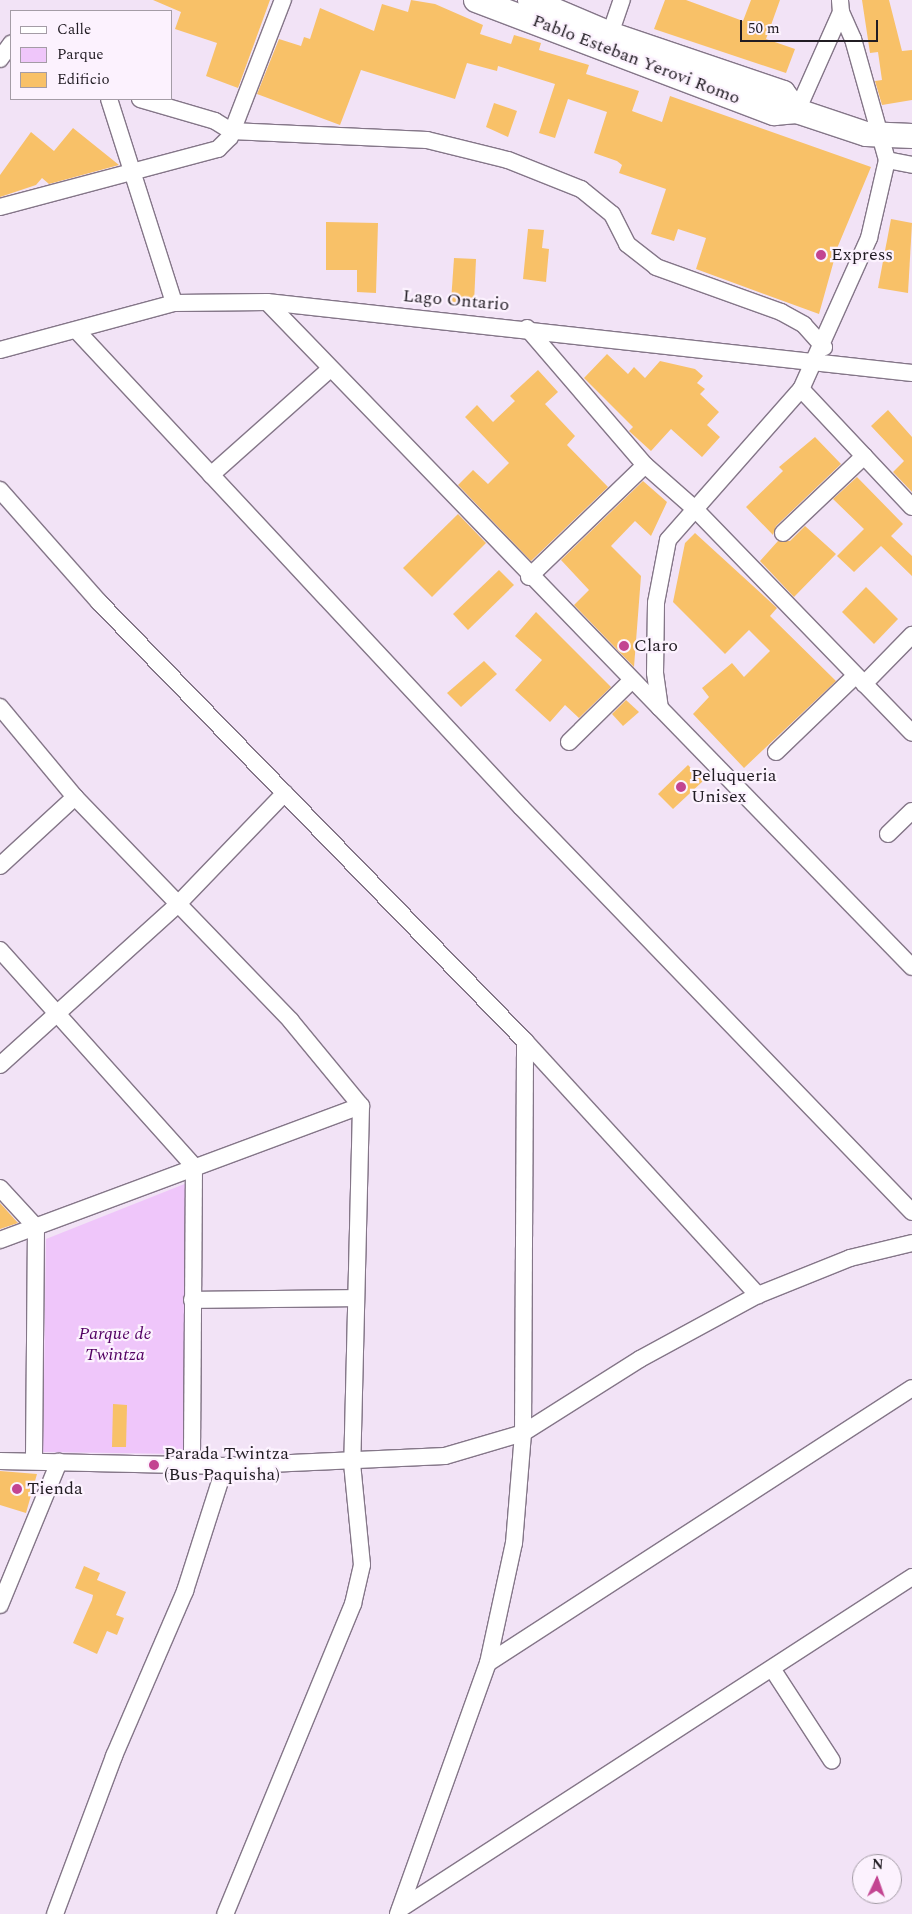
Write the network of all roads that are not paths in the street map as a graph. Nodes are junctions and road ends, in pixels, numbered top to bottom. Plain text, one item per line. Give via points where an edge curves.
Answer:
1 (283, 0) edge
2 (476, 0) edge
3 (530, 0) edge
4 (622, 0) edge
5 (840, 6) edge
6 (610, 34) junction
7 (10, 45) edge
8 (0, 59) edge
9 (109, 100) edge
10 (143, 100) edge
11 (797, 111) junction
12 (231, 131) junction
13 (900, 131) edge
14 (887, 160) junction
15 (912, 164) edge
16 (130, 172) junction
17 (0, 207) edge
18 (267, 302) junction
19 (174, 303) junction
20 (527, 328) junction
21 (78, 332) junction
22 (824, 347) junction
23 (0, 350) edge
24 (815, 363) junction
25 (330, 369) junction
26 (912, 373) edge
27 (801, 389) junction
28 (864, 456) junction
29 (645, 465) junction
30 (211, 475) junction
31 (0, 490) edge
32 (912, 507) edge
33 (694, 508) junction
34 (783, 533) dead end
35 (529, 577) junction
36 (912, 635) edge
37 (632, 680) junction
38 (859, 680) junction
39 (0, 707) edge
40 (660, 708) junction
41 (912, 733) edge
42 (569, 742) dead end
43 (776, 752) dead end
44 (285, 793) junction
45 (74, 797) junction
46 (912, 811) edge
47 (888, 834) dead end
48 (0, 866) edge
49 (178, 904) junction
50 (0, 950) edge
51 (912, 967) edge
52 (55, 1012) junction
53 (525, 1041) junction
54 (0, 1064) edge
55 (361, 1106) junction
56 (194, 1166) junction
57 (0, 1188) edge
58 (912, 1212) edge
59 (36, 1227) junction
60 (0, 1240) edge
61 (912, 1243) edge
62 (758, 1294) junction
63 (356, 1298) junction
64 (192, 1300) junction
65 (912, 1388) edge
66 (524, 1433) junction
67 (0, 1461) edge
68 (34, 1461) junction
69 (59, 1462) junction
70 (352, 1463) junction
71 (192, 1466) junction
72 (225, 1466) junction
73 (912, 1577) edge
74 (0, 1605) edge
75 (488, 1663) junction
76 (773, 1670) junction
77 (832, 1761) dead end
78 (399, 1912) edge
79 (55, 1914) edge
80 (225, 1914) edge

1 - 12 street
2 - 11 street, Pablo Esteban Yerovi Romo via 774,112
3 - 6 street, Pablo Esteban Yerovi Romo
4 - 6 street
5 - 11 street
5 - 13 street
6 - 11 street, Pablo Esteban Yerovi Romo via 783,93
7 - 8 street
9 - 16 street
10 - 12 street via 215,121
11 - 13 street, Pablo Esteban Yerovi Romo via 834,125
12 - 16 street via 218,149 201,157
12 - 22 street via 427,140 508,160 581,189 612,214 627,244 656,268 781,312 804,325
13 - 14 street
14 - 15 street
14 - 22 street via 869,238
16 - 17 street
16 - 19 street
18 - 19 street, Lago Ontario
18 - 20 street, Lago Ontario
18 - 25 street
19 - 21 street, Lago Ontario
20 - 24 street, Lago Ontario
20 - 29 street
21 - 23 street, Lago Ontario
21 - 30 street
22 - 24 street
24 - 26 street, Lago Ontario
24 - 27 street
25 - 30 street
25 - 35 street
27 - 28 street
27 - 33 street
28 - 32 street
28 - 34 street
29 - 33 street
29 - 35 street
30 - 58 street via 521,807
31 - 44 street via 99,602
33 - 38 street
33 - 40 street via 671,533 661,558 655,636
35 - 37 street
36 - 38 street
37 - 40 street
37 - 42 street
38 - 41 street
38 - 43 street
39 - 45 street
40 - 51 street
44 - 49 street
44 - 53 street
45 - 48 street
45 - 49 street
46 - 47 street
49 - 52 street
49 - 55 street via 291,1021
50 - 52 street
52 - 54 street
52 - 56 street
53 - 62 street
53 - 66 street
55 - 56 street
55 - 63 street
56 - 59 street
56 - 64 street
57 - 59 street
59 - 60 street
59 - 68 street
61 - 62 street via 850,1258
62 - 66 street via 640,1359
63 - 64 street
63 - 70 street
64 - 71 street
65 - 75 street
66 - 70 street via 446,1456
66 - 75 street via 514,1543
67 - 68 street
68 - 69 street
69 - 71 street
69 - 74 street
70 - 72 street
70 - 80 street via 362,1534 362,1565 353,1604
71 - 72 street
72 - 79 street via 185,1591 114,1756
73 - 76 street
75 - 78 street
76 - 77 street
76 - 78 street

